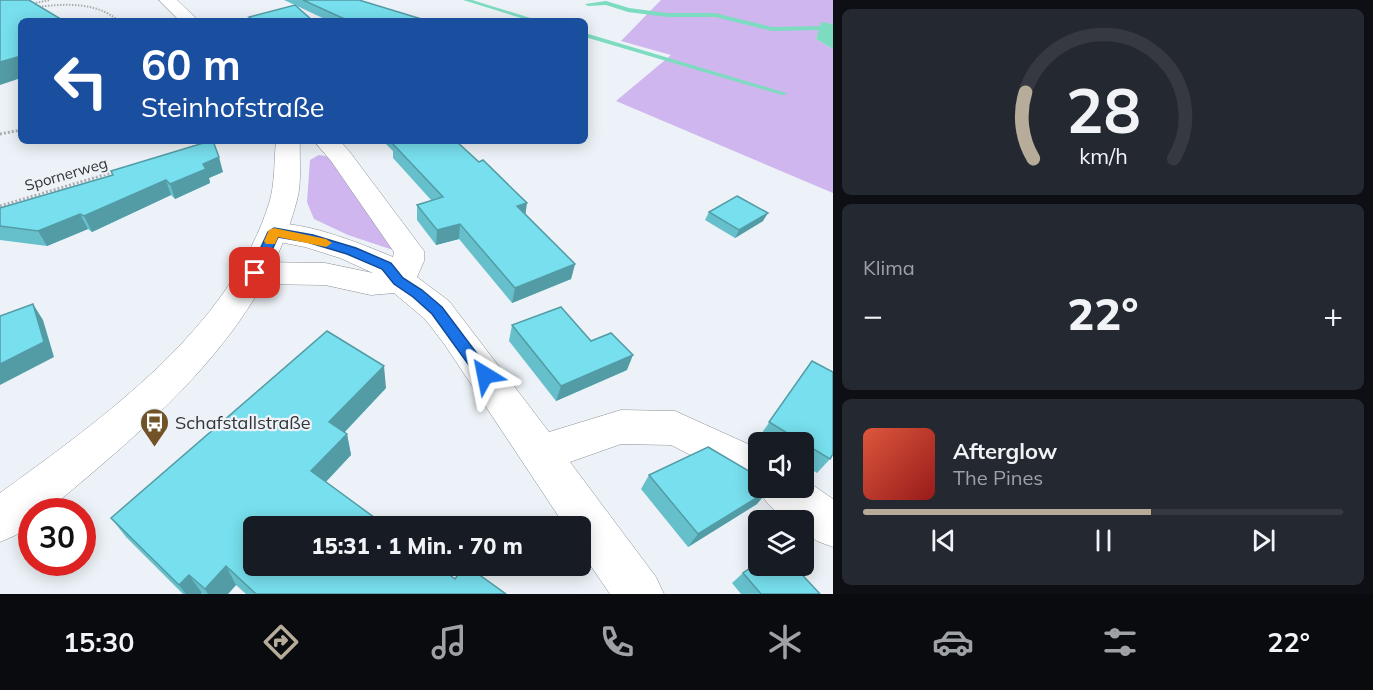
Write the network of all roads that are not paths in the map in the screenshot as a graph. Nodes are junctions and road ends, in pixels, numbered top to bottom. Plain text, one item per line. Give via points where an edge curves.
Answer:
1 (167, 0) edge
2 (187, 18) edge
3 (288, 144) edge
4 (329, 144) edge
5 (274, 232) junction
6 (255, 273) junction
7 (399, 281) junction
8 (539, 454) junction
9 (748, 465) edge
10 (794, 498) edge
11 (0, 520) edge
12 (833, 525) edge
13 (639, 594) edge

1 - 2 street
3 - 5 street via 285,202
4 - 7 street via 409,251
5 - 6 street
5 - 7 street via 351,251 387,266
6 - 7 street via 325,274 371,284
6 - 11 street via 230,310 170,378
7 - 8 street via 437,310
8 - 9 street via 621,427 675,428
8 - 13 street
10 - 12 street

